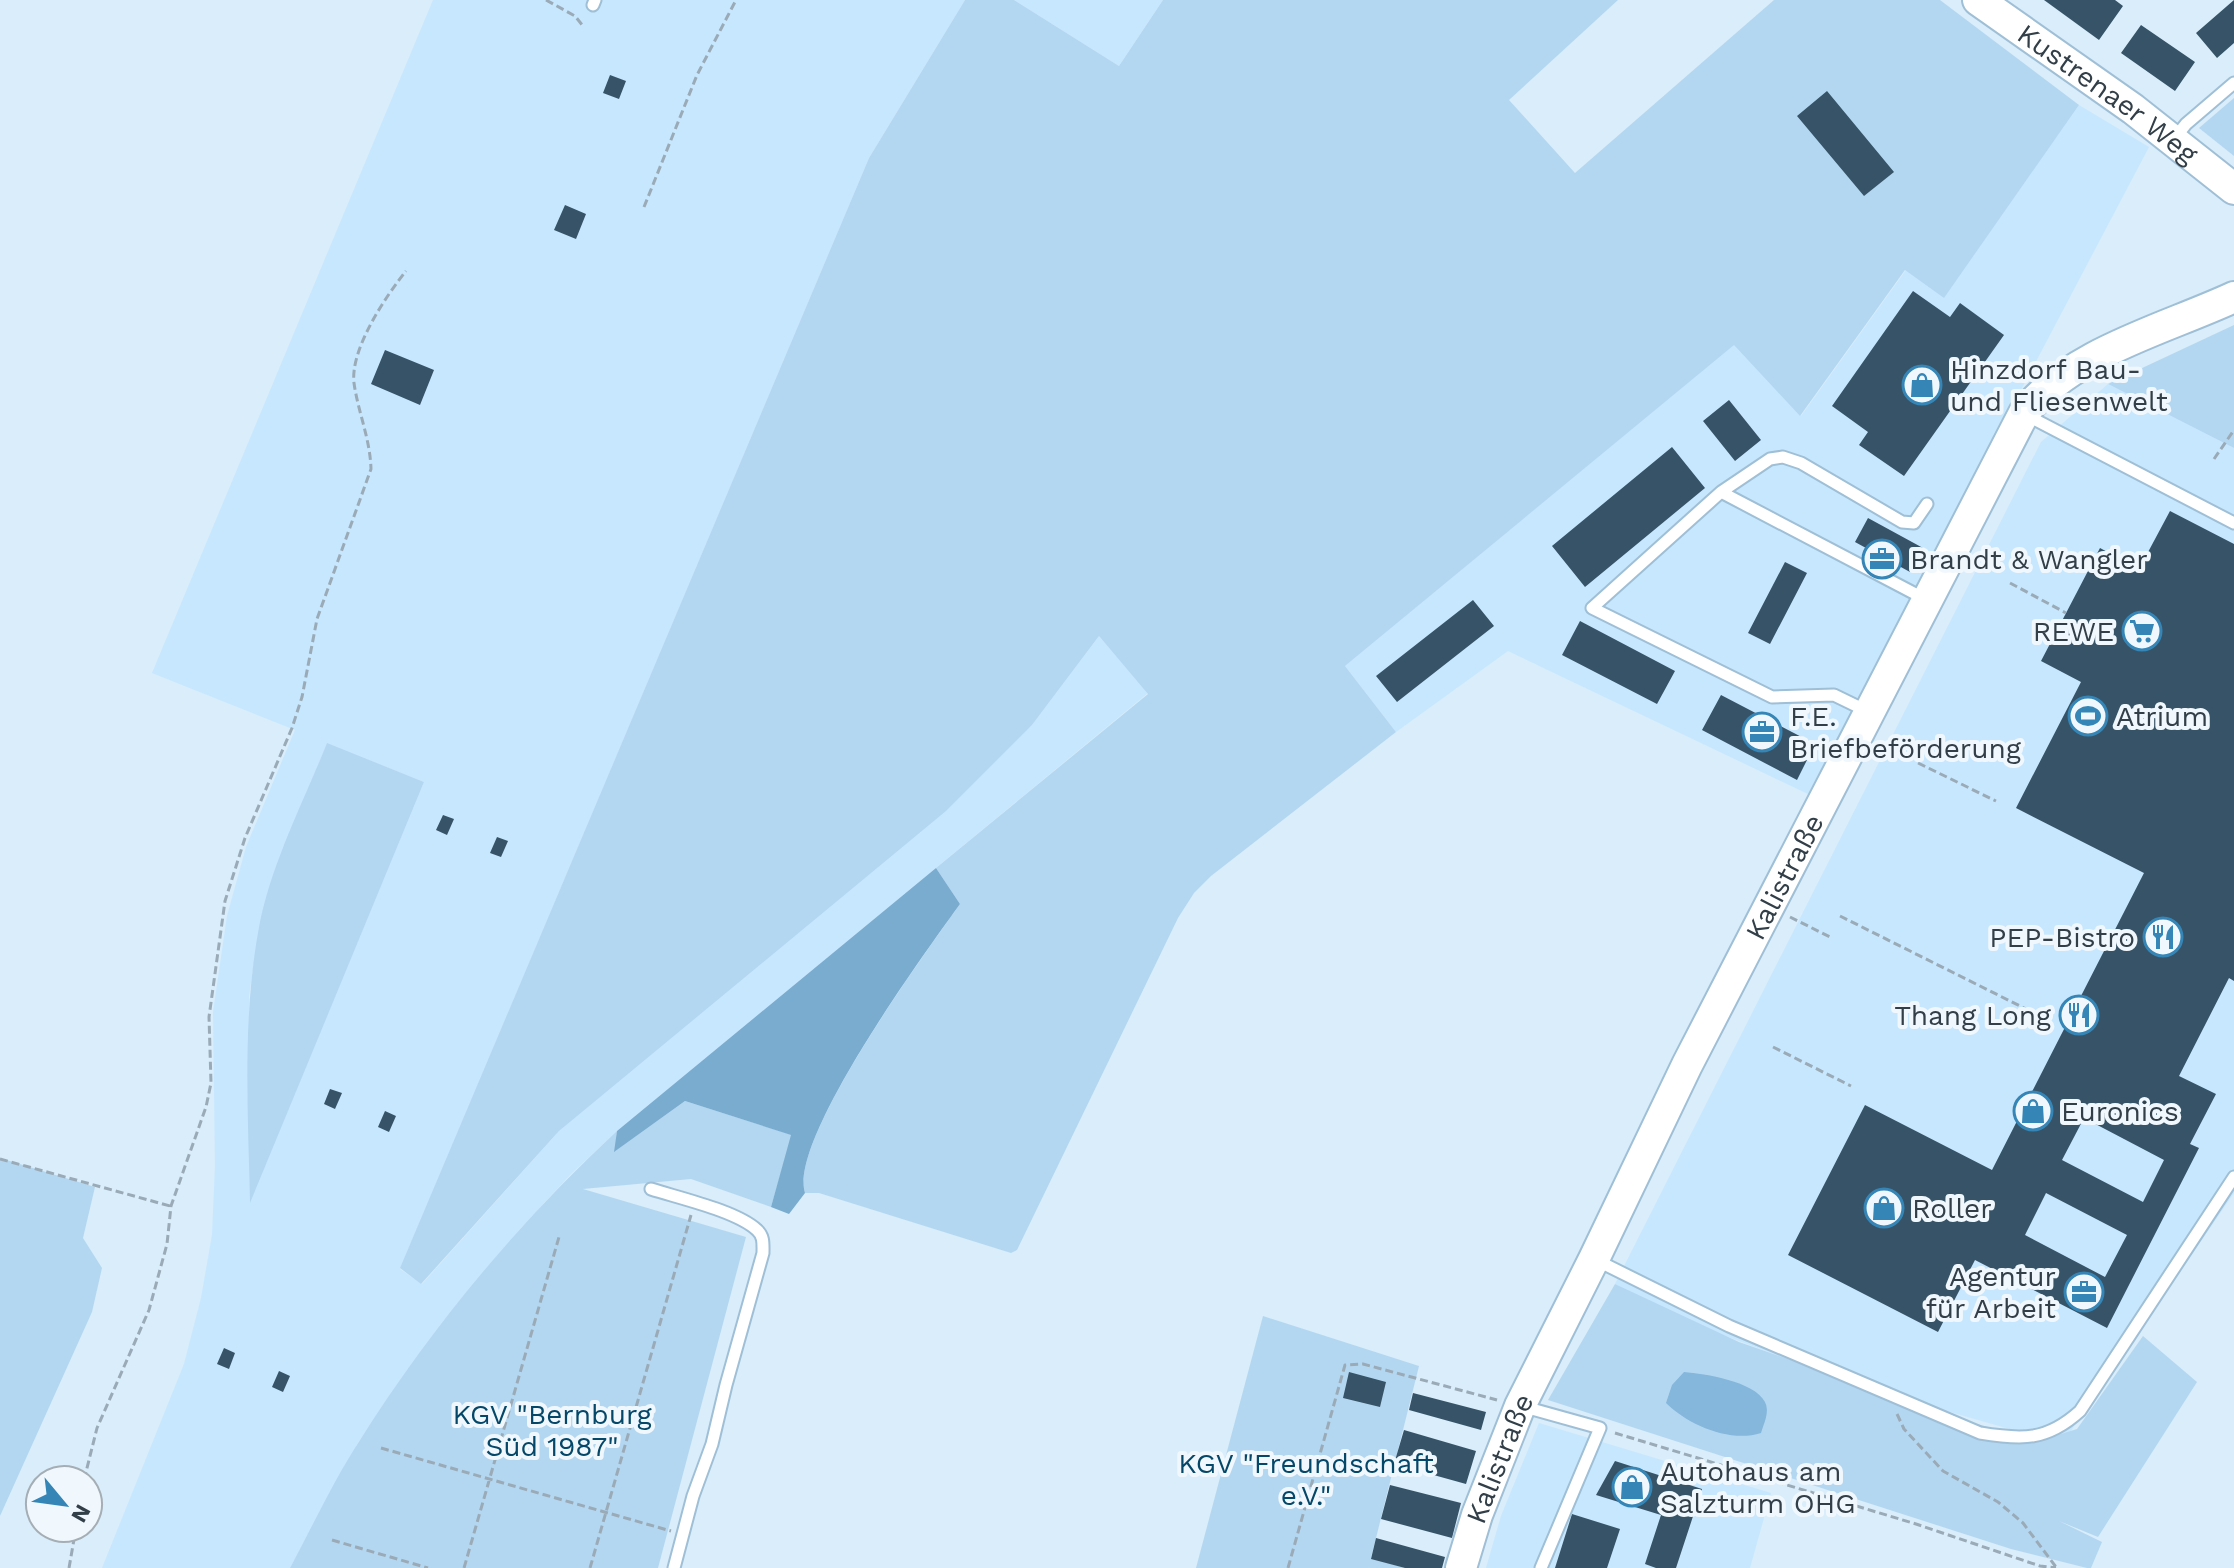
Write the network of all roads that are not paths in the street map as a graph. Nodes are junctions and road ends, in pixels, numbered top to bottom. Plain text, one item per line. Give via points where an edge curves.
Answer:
1 (1978, 0) edge
2 (2234, 83) edge
3 (2174, 140) junction
4 (2234, 189) edge
5 (2234, 297) edge
6 (2024, 413) junction
7 (1721, 492) junction
8 (1927, 504) dead end
9 (2234, 523) edge
10 (1927, 600) junction
11 (1869, 712) junction
12 (2234, 1177) edge
13 (651, 1189) dead end
14 (1594, 1259) junction
15 (1520, 1406) junction
16 (674, 1568) edge
17 (1461, 1568) edge
18 (1541, 1568) edge

1 - 3 street, Kustrenaer Weg
2 - 3 lane
3 - 4 street, Kustrenaer Weg
5 - 6 street, Kalistraße via 2086,363 2052,383
6 - 9 lane
6 - 10 street, Kalistraße
7 - 8 lane via 1770,459 1783,457 1902,522 1914,523
7 - 10 lane
7 - 11 lane via 1592,608 1772,697 1834,695
10 - 11 street, Kalistraße
11 - 14 street, Kalistraße via 1687,1065
12 - 14 lane via 2080,1411 2043,1435 2015,1439 1980,1433 1729,1326
13 - 16 lane via 718,1211 758,1230 763,1238 712,1444
14 - 15 street, Kalistraße
15 - 17 street, Kalistraße
15 - 18 lane via 1600,1428

